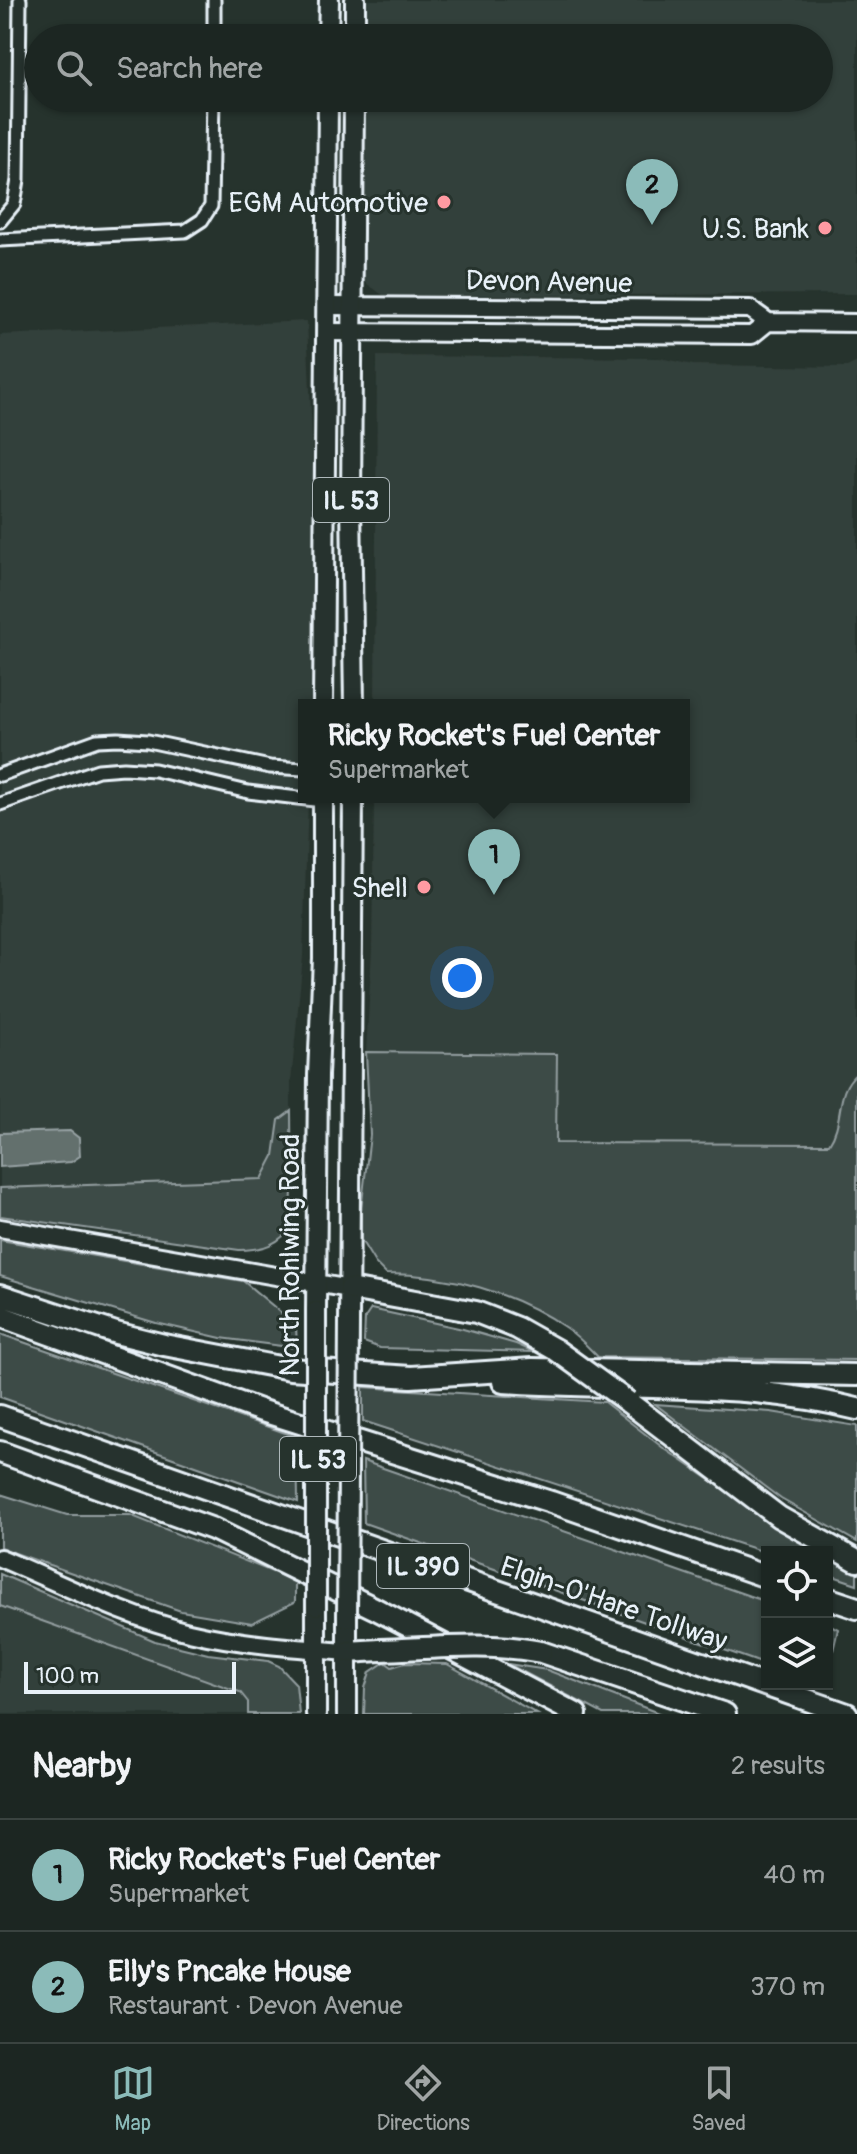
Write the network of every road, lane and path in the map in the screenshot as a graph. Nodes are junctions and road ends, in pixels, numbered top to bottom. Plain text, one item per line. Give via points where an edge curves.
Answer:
1 (20, 0) edge
2 (214, 0) edge
3 (329, 0) edge
4 (355, 0) edge
5 (214, 24) edge
6 (328, 24) edge
7 (355, 24) edge
8 (213, 112) edge
9 (328, 112) edge
10 (354, 112) edge
11 (0, 221) edge
12 (0, 240) edge
13 (326, 306) junction
14 (351, 306) junction
15 (768, 322) junction
16 (857, 323) edge
17 (326, 332) junction
18 (351, 332) junction
19 (323, 699) edge
20 (354, 699) edge
21 (298, 769) edge
22 (0, 775) edge
23 (298, 796) edge
24 (330, 803) edge
25 (343, 803) edge
26 (353, 803) edge
27 (0, 804) edge
28 (352, 941) junction
29 (0, 1228) edge
30 (316, 1283) junction
31 (350, 1289) junction
32 (0, 1295) edge
33 (0, 1316) edge
34 (857, 1375) edge
35 (435, 1377) junction
36 (857, 1409) edge
37 (0, 1416) edge
38 (0, 1452) edge
39 (0, 1558) edge
40 (857, 1561) edge
41 (761, 1575) edge
42 (833, 1600) edge
43 (857, 1608) edge
44 (315, 1649) junction
45 (347, 1652) junction
46 (316, 1714) edge
47 (347, 1714) edge
48 (576, 1714) edge
49 (725, 1714) edge
50 (847, 1714) edge

1 - 11 street via 18,180 14,204
2 - 5 street
3 - 6 main road
4 - 7 main road
8 - 12 street via 211,206 185,231
9 - 13 main road, IL 53
10 - 14 main road, IL 53
13 - 14 main road, Devon Avenue
13 - 17 main road, IL 53
14 - 15 main road, Devon Avenue via 750,309
14 - 18 main road, IL 53
15 - 16 main road, Devon Avenue
15 - 18 main road, Devon Avenue via 752,335
17 - 18 main road, Devon Avenue
17 - 19 main road, IL 53
18 - 20 main road, IL 53
21 - 22 street via 148,741 106,740
23 - 27 street via 248,792 124,768 98,770
24 - 30 main road, North Rohlwing Road / IL 53
25 - 28 main road via 342,891
26 - 28 main road, IL 53
28 - 31 main road, IL 53
29 - 30 main road
30 - 31 main road
30 - 44 main road, North Rohlwing Road / IL 53, bridge
31 - 40 highway, bridge via 476,1312 517,1328 556,1350 779,1517
31 - 45 main road, IL 53, bridge
32 - 35 highway via 116,1333 208,1355 290,1369
33 - 41 highway via 262,1411
34 - 35 highway via 532,1369
35 - 36 highway via 687,1388
37 - 50 highway, Elgin-O'Hare Tollway / IL 390
38 - 48 highway via 213,1529
39 - 44 main road via 188,1632
42 - 43 highway
44 - 45 main road
44 - 46 main road, North Rohlwing Road / IL 53
45 - 47 main road, IL 53
45 - 49 highway, bridge via 514,1647

